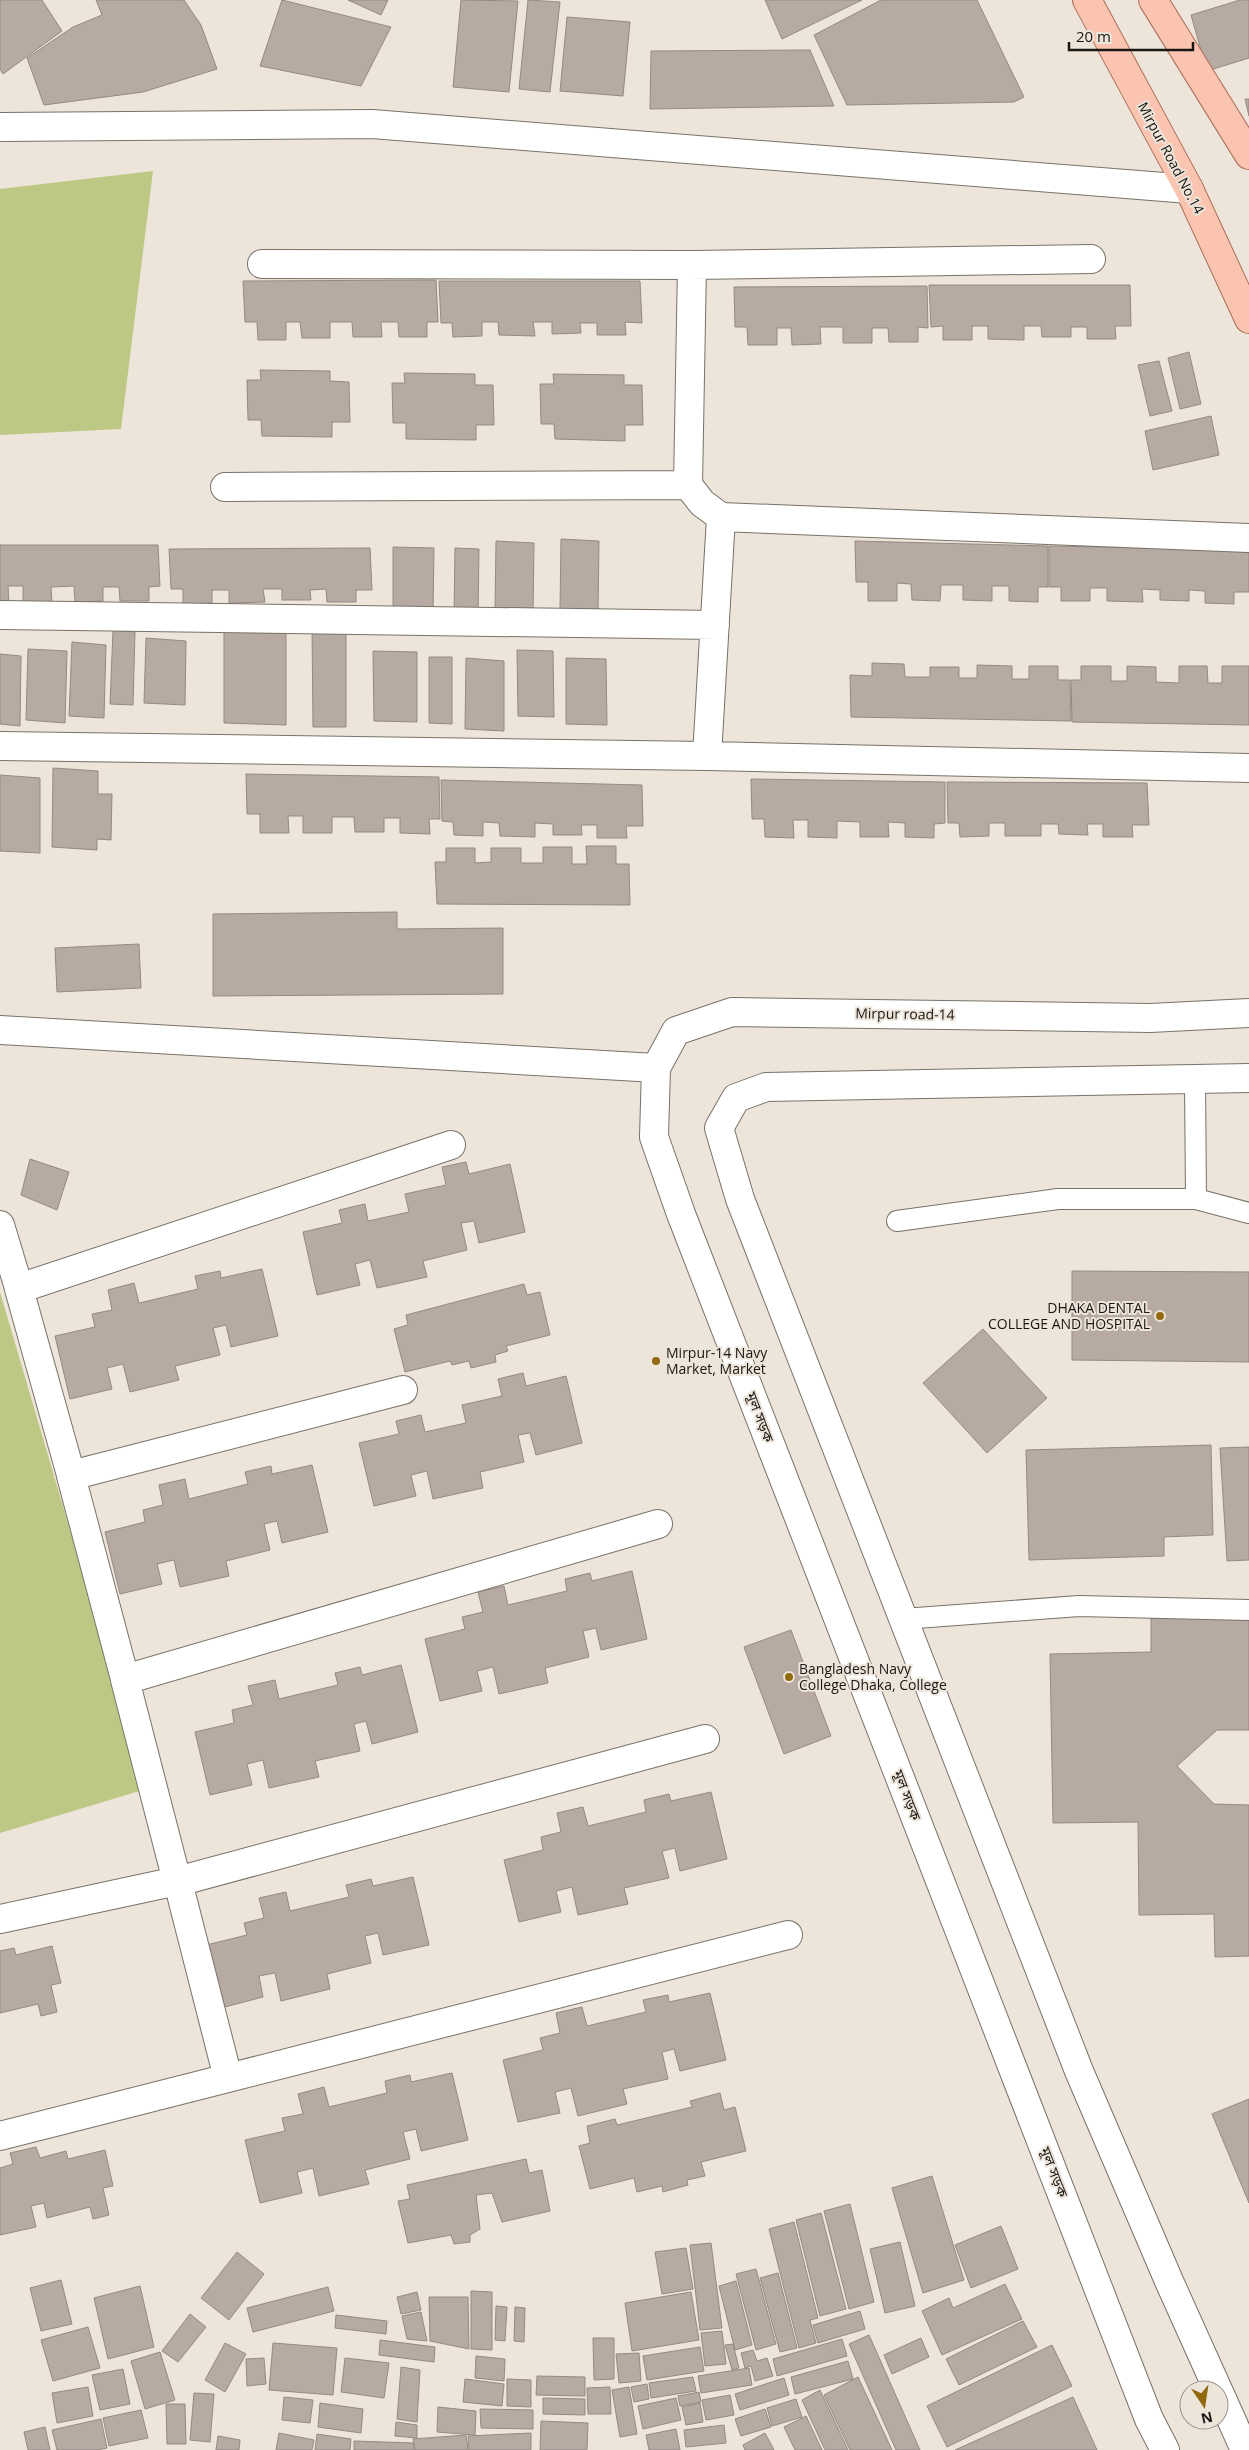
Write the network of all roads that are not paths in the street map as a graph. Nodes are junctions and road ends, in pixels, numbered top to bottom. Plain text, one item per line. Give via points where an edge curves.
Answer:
1 (1087, 0) edge
2 (1153, 0) edge
3 (0, 127) edge
4 (1249, 155) edge
5 (1189, 189) junction
6 (1091, 259) dead end
7 (262, 264) dead end
8 (692, 265) junction
9 (1249, 319) edge
10 (688, 485) junction
11 (226, 486) dead end
12 (721, 517) junction
13 (1249, 538) edge
14 (0, 615) edge
15 (715, 625) junction
16 (0, 746) edge
17 (707, 756) junction
18 (1249, 768) edge
19 (1249, 1013) edge
20 (0, 1030) edge
21 (656, 1068) junction
22 (1249, 1078) edge
23 (1194, 1080) junction
24 (654, 1138) joint
25 (1196, 1199) junction
26 (1249, 1213) edge
27 (897, 1221) dead end
28 (0, 1225) edge
29 (654, 1526) dead end
30 (620, 1535) junction
31 (1249, 1610) edge
32 (903, 1619) junction
33 (178, 1881) junction
34 (0, 1919) edge
35 (788, 1935) dead end
36 (228, 2078) junction
37 (0, 2136) edge
38 (1214, 2380) edge
39 (1229, 2414) edge
40 (1165, 2450) edge
41 (1245, 2450) edge

1 - 5 main road, Mirpur Road No.14
2 - 4 main road
3 - 5 street via 372,124
5 - 9 main road, Mirpur Road No.14
6 - 8 street
7 - 8 street
8 - 10 street
10 - 11 street
10 - 12 street via 702,503
12 - 13 street
12 - 15 street
14 - 15 street
15 - 17 street
16 - 17 street
17 - 18 street
19 - 21 street, Mirpur road-14 via 1150,1018 732,1012 676,1031
20 - 21 street
21 - 24 street, Mirpur road-14
22 - 23 street
23 - 25 lane
23 - 32 street via 766,1087 736,1098 719,1128 740,1199
24 - 40 street, মূল সড়ক via 684,1223 1149,2420
25 - 26 lane
25 - 27 lane via 1058,1199
28 - 30 street via 19,1288 442,1148 19,1289 71,1475 403,1390 71,1476 125,1679
29 - 30 street
30 - 33 street via 125,1680
31 - 32 lane via 1078,1606
32 - 38 street via 1078,2070
33 - 34 street
33 - 36 street via 681,1746 178,1882
35 - 36 street
36 - 37 street
39 - 41 street

